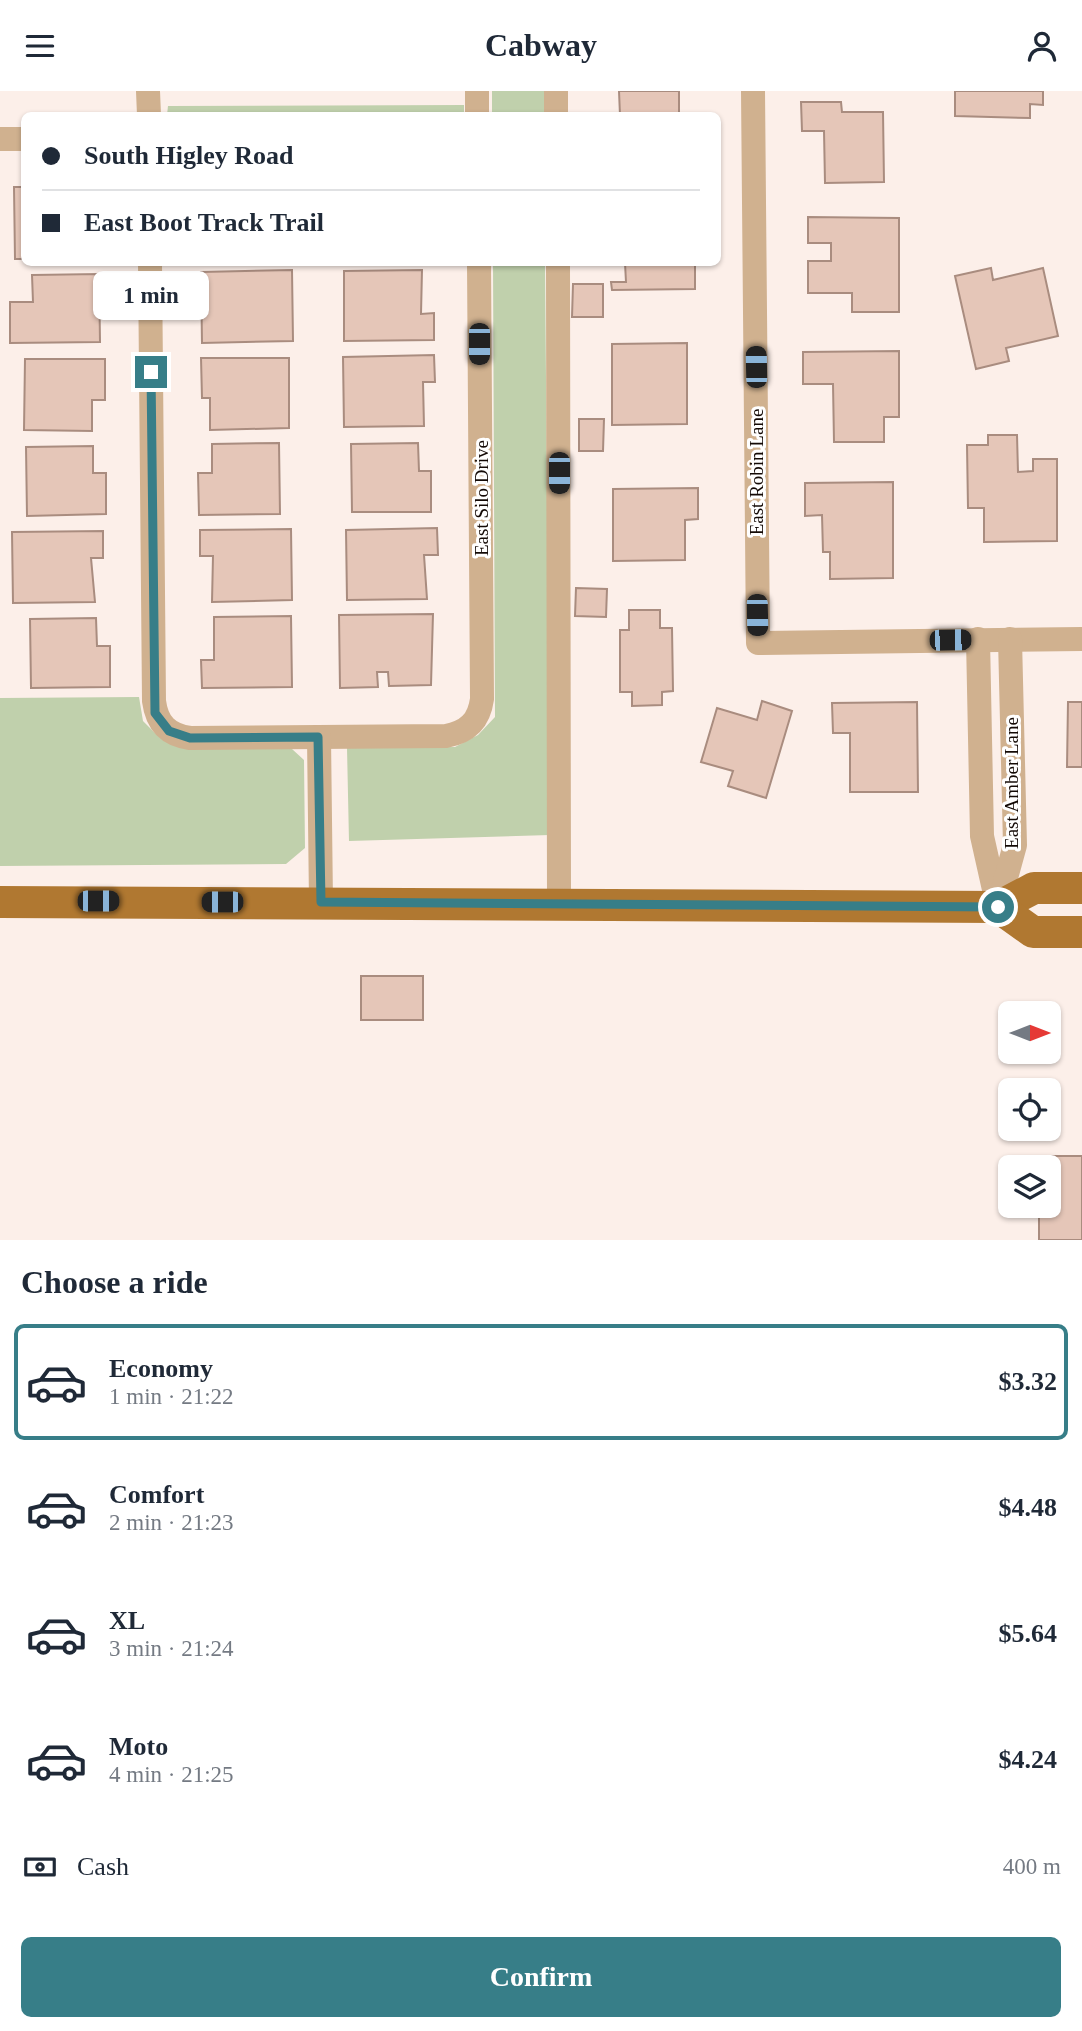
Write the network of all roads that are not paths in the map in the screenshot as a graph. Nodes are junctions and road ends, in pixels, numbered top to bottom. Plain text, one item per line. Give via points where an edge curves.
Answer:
1 (148, 91) edge
2 (477, 91) edge
3 (556, 91) edge
4 (753, 91) edge
5 (149, 112) edge
6 (477, 112) edge
7 (556, 112) edge
8 (0, 139) edge
9 (21, 139) edge
10 (150, 266) edge
11 (479, 266) edge
12 (558, 266) edge
13 (978, 639) junction
14 (1010, 639) junction
15 (1082, 639) edge
16 (318, 737) junction
17 (1082, 888) edge
18 (0, 902) edge
19 (321, 902) junction
20 (559, 904) junction
21 (998, 907) junction
22 (1082, 932) edge

1 - 5 street
2 - 6 street
3 - 7 street
4 - 13 street, East Robin Lane via 758,643
8 - 9 street
10 - 16 street via 155,713 169,731 190,738
11 - 16 street, East Silo Drive via 482,699 476,721 468,729 446,736
12 - 20 street
13 - 14 street
13 - 21 street, East Amber Lane via 982,837
14 - 15 street
14 - 21 street, East Amber Lane via 1014,845
16 - 19 street
17 - 21 main road via 1034,888
18 - 19 main road
19 - 20 main road
20 - 21 main road
21 - 22 main road via 1033,933

